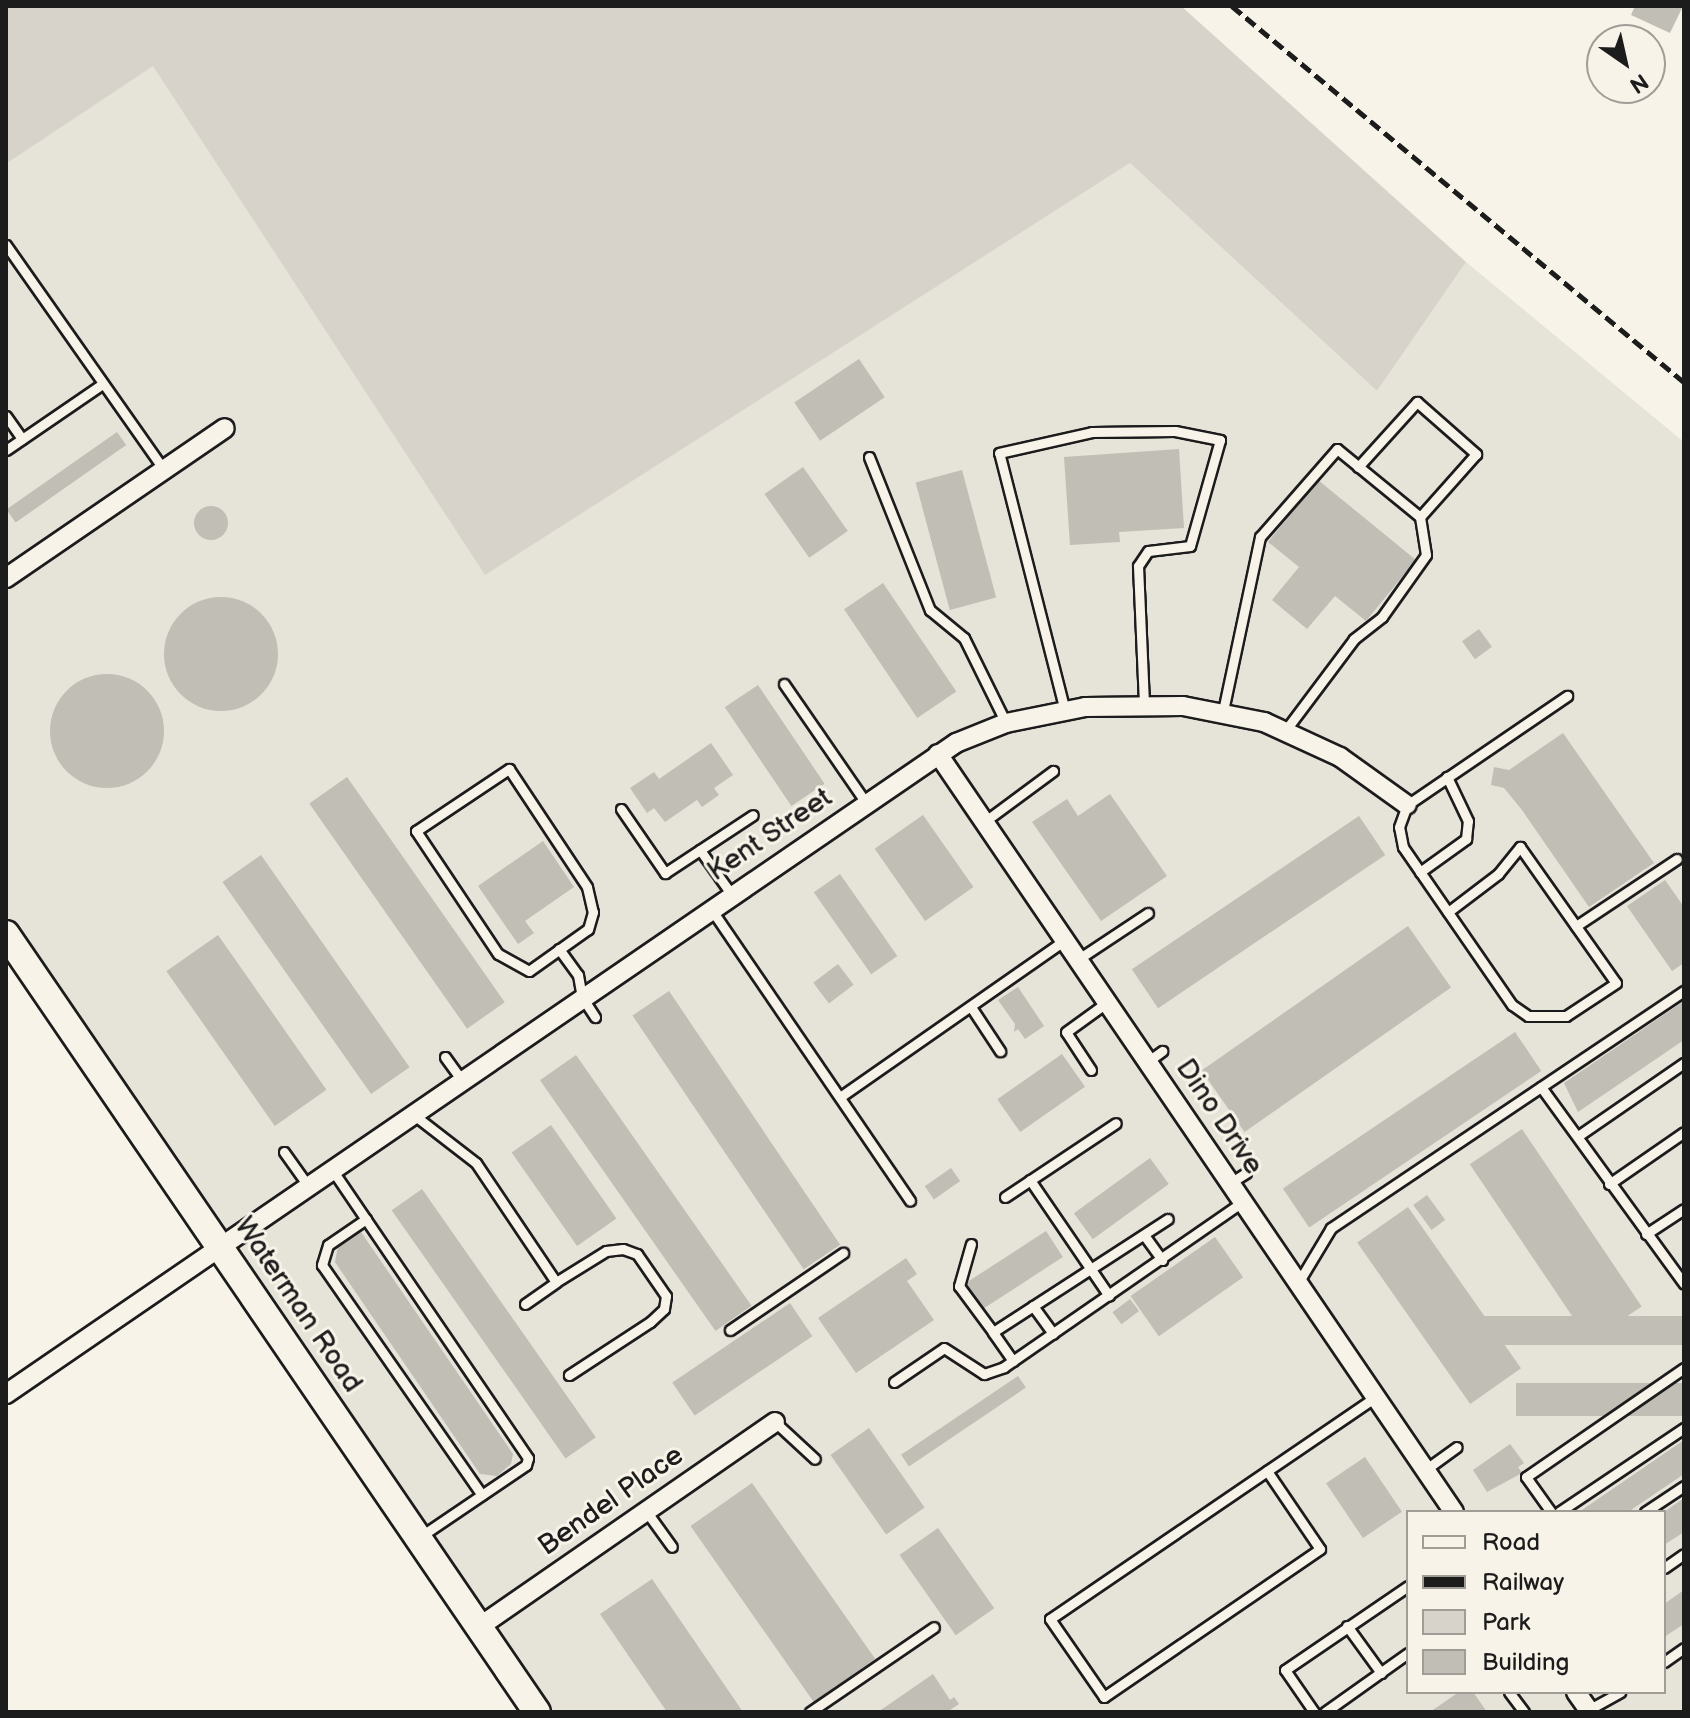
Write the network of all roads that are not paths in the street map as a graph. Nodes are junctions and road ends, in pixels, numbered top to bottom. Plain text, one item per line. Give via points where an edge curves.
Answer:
1 (6, 245) edge
2 (101, 385) junction
3 (6, 416) edge
4 (225, 428) dead end
5 (22, 439) junction
6 (6, 450) edge
7 (869, 457) dead end
8 (1358, 467) junction
9 (164, 470) junction
10 (1420, 517) junction
11 (6, 578) edge
12 (784, 684) dead end
13 (1567, 696) dead end
14 (1144, 704) junction
15 (1065, 711) junction
16 (1223, 711) junction
17 (1006, 723) junction
18 (1285, 731) junction
19 (938, 754) junction
20 (1053, 771) dead end
21 (1447, 777) junction
22 (866, 803) junction
23 (1407, 805) junction
24 (621, 809) dead end
25 (753, 815) dead end
26 (984, 822) junction
27 (700, 850) junction
28 (1677, 859) dead end
29 (1420, 872) junction
30 (732, 895) junction
31 (711, 909) junction
32 (1448, 912) junction
33 (1148, 913) dead end
34 (1576, 926) junction
35 (6, 934) edge
36 (1064, 941) junction
37 (559, 949) junction
38 (1077, 960) junction
39 (1684, 991) edge
40 (582, 997) junction
41 (1106, 1003) junction
42 (971, 1007) junction
43 (595, 1017) dead end
44 (1000, 1051) dead end
45 (445, 1057) dead end
46 (1684, 1063) edge
47 (1091, 1070) dead end
48 (461, 1079) junction
49 (1541, 1087) junction
50 (840, 1097) junction
51 (412, 1113) junction
52 (1116, 1123) dead end
53 (1684, 1132) edge
54 (1578, 1136) junction
55 (284, 1152) dead end
56 (333, 1171) junction
57 (1246, 1173) dead end
58 (1030, 1180) junction
59 (1230, 1183) junction
60 (1609, 1184) junction
61 (309, 1187) junction
62 (1005, 1197) dead end
63 (910, 1201) dead end
64 (1242, 1202) junction
65 (1684, 1209) edge
66 (366, 1219) junction
67 (1168, 1219) dead end
68 (1646, 1234) junction
69 (1144, 1235) junction
70 (971, 1244) dead end
71 (222, 1250) junction
72 (843, 1253) dead end
73 (1162, 1260) junction
74 (1091, 1269) junction
75 (556, 1282) junction
76 (1298, 1283) junction
77 (1684, 1284) edge
78 (1109, 1296) junction
79 (525, 1304) dead end
80 (1033, 1306) junction
81 (730, 1330) dead end
82 (993, 1332) junction
83 (1053, 1334) junction
84 (1013, 1361) junction
85 (1684, 1368) edge
86 (569, 1375) dead end
87 (894, 1382) dead end
88 (6, 1394) edge
89 (1375, 1397) junction
90 (775, 1422) joint
91 (1684, 1428) edge
92 (1457, 1447) dead end
93 (815, 1459) dead end
94 (1425, 1470) junction
95 (1267, 1471) junction
96 (1684, 1486) edge
97 (482, 1495) junction
98 (1453, 1510) edge
99 (1550, 1510) edge
100 (1562, 1510) edge
101 (1648, 1510) edge
102 (646, 1511) junction
103 (418, 1538) junction
104 (672, 1547) dead end
105 (1684, 1554) edge
106 (1666, 1567) edge
107 (1406, 1587) edge
108 (1347, 1626) junction
109 (479, 1627) junction
110 (934, 1627) dead end
111 (1684, 1648) edge
112 (1406, 1654) edge
113 (1666, 1661) edge
114 (1381, 1673) junction
115 (1510, 1694) edge
116 (1577, 1694) edge
117 (1617, 1694) edge
118 (1589, 1711) edge
119 (537, 1712) edge
120 (810, 1712) edge
121 (1314, 1712) edge
122 (1325, 1712) edge
123 (1524, 1712) edge

1 - 2 lane
2 - 5 lane
2 - 9 lane
3 - 5 lane
4 - 9 street
5 - 6 lane
7 - 17 lane via 930,610 964,638
8 - 10 lane
8 - 10 lane via 1417,402 1476,454
8 - 16 lane via 1337,449 1260,537
9 - 11 street
10 - 18 lane via 1426,555 1382,617 1354,639
12 - 22 lane
13 - 21 lane
14 - 15 street, Kent Street
14 - 15 lane via 1138,566 1148,551 1190,546 1220,440 1175,431 1092,432 999,453
14 - 16 street, Kent Street
15 - 17 street, Kent Street
16 - 18 street, Kent Street
17 - 19 street, Kent Street
18 - 23 street, Kent Street via 1340,757
19 - 22 street, Kent Street
19 - 26 street, Dino Drive
20 - 26 lane
21 - 23 lane
21 - 29 lane via 1468,821 1466,839
22 - 30 street, Kent Street
23 - 29 lane via 1399,827 1403,847
24 - 27 lane via 665,873
25 - 27 lane
26 - 36 street, Dino Drive
27 - 30 lane
28 - 34 lane
29 - 32 lane
30 - 31 street, Kent Street
31 - 40 street, Kent Street
31 - 50 lane
32 - 34 lane via 1498,874 1520,847
32 - 34 lane via 1512,1005 1528,1016 1566,1016 1616,983
33 - 38 lane
35 - 71 main road, Waterman Road
36 - 38 street, Dino Drive
36 - 42 lane
37 - 37 lane via 529,971 498,954 416,831 509,769 587,887 593,912 588,929
37 - 40 lane via 578,975
38 - 41 street, Dino Drive
39 - 49 lane
40 - 43 lane
40 - 48 street, Kent Street
41 - 47 lane via 1066,1032
41 - 59 street, Dino Drive via 1155,1056
42 - 44 lane
42 - 50 lane
45 - 48 lane
46 - 54 lane
48 - 51 street, Kent Street
49 - 54 lane
49 - 76 lane via 1331,1228
50 - 63 lane
51 - 56 street, Kent Street
51 - 75 lane via 476,1163
52 - 58 lane
53 - 60 lane
54 - 60 lane
55 - 61 lane
56 - 61 street, Kent Street
56 - 66 lane
57 - 59 lane
58 - 62 lane
58 - 74 lane
59 - 64 street, Dino Drive
60 - 68 lane
61 - 71 street, Kent Street
64 - 73 lane
64 - 76 street, Dino Drive
65 - 68 lane
66 - 97 lane via 328,1245 322,1265
66 - 97 lane via 528,1458 526,1465
67 - 69 lane
68 - 77 lane
69 - 73 lane
69 - 74 lane
70 - 82 lane via 959,1286
71 - 88 street, Kent Street
71 - 103 main road, Waterman Road
72 - 81 lane
73 - 78 lane
74 - 78 lane
74 - 80 lane
75 - 79 lane
75 - 86 lane via 606,1251 623,1249 637,1254 666,1296 664,1309 650,1322
76 - 89 street, Dino Drive
78 - 83 lane
80 - 82 lane
80 - 83 lane
82 - 84 lane
83 - 84 lane
84 - 87 lane via 984,1374 944,1348
85 - 99 lane via 1526,1477
89 - 94 street, Dino Drive
89 - 95 lane
90 - 93 lane
90 - 102 street, Bendel Place
91 - 100 lane
92 - 94 lane
94 - 98 street, Dino Drive
95 - 95 lane via 1050,1619 1104,1697 1320,1549
96 - 101 lane
97 - 103 lane
102 - 104 lane
102 - 109 street, Bendel Place
103 - 109 main road, Waterman Road
105 - 106 lane
107 - 108 lane
108 - 114 lane
108 - 121 lane via 1285,1670
109 - 119 main road, Waterman Road
110 - 120 lane
111 - 113 lane
112 - 114 lane
114 - 122 lane
115 - 123 lane
116 - 118 street
117 - 118 lane

